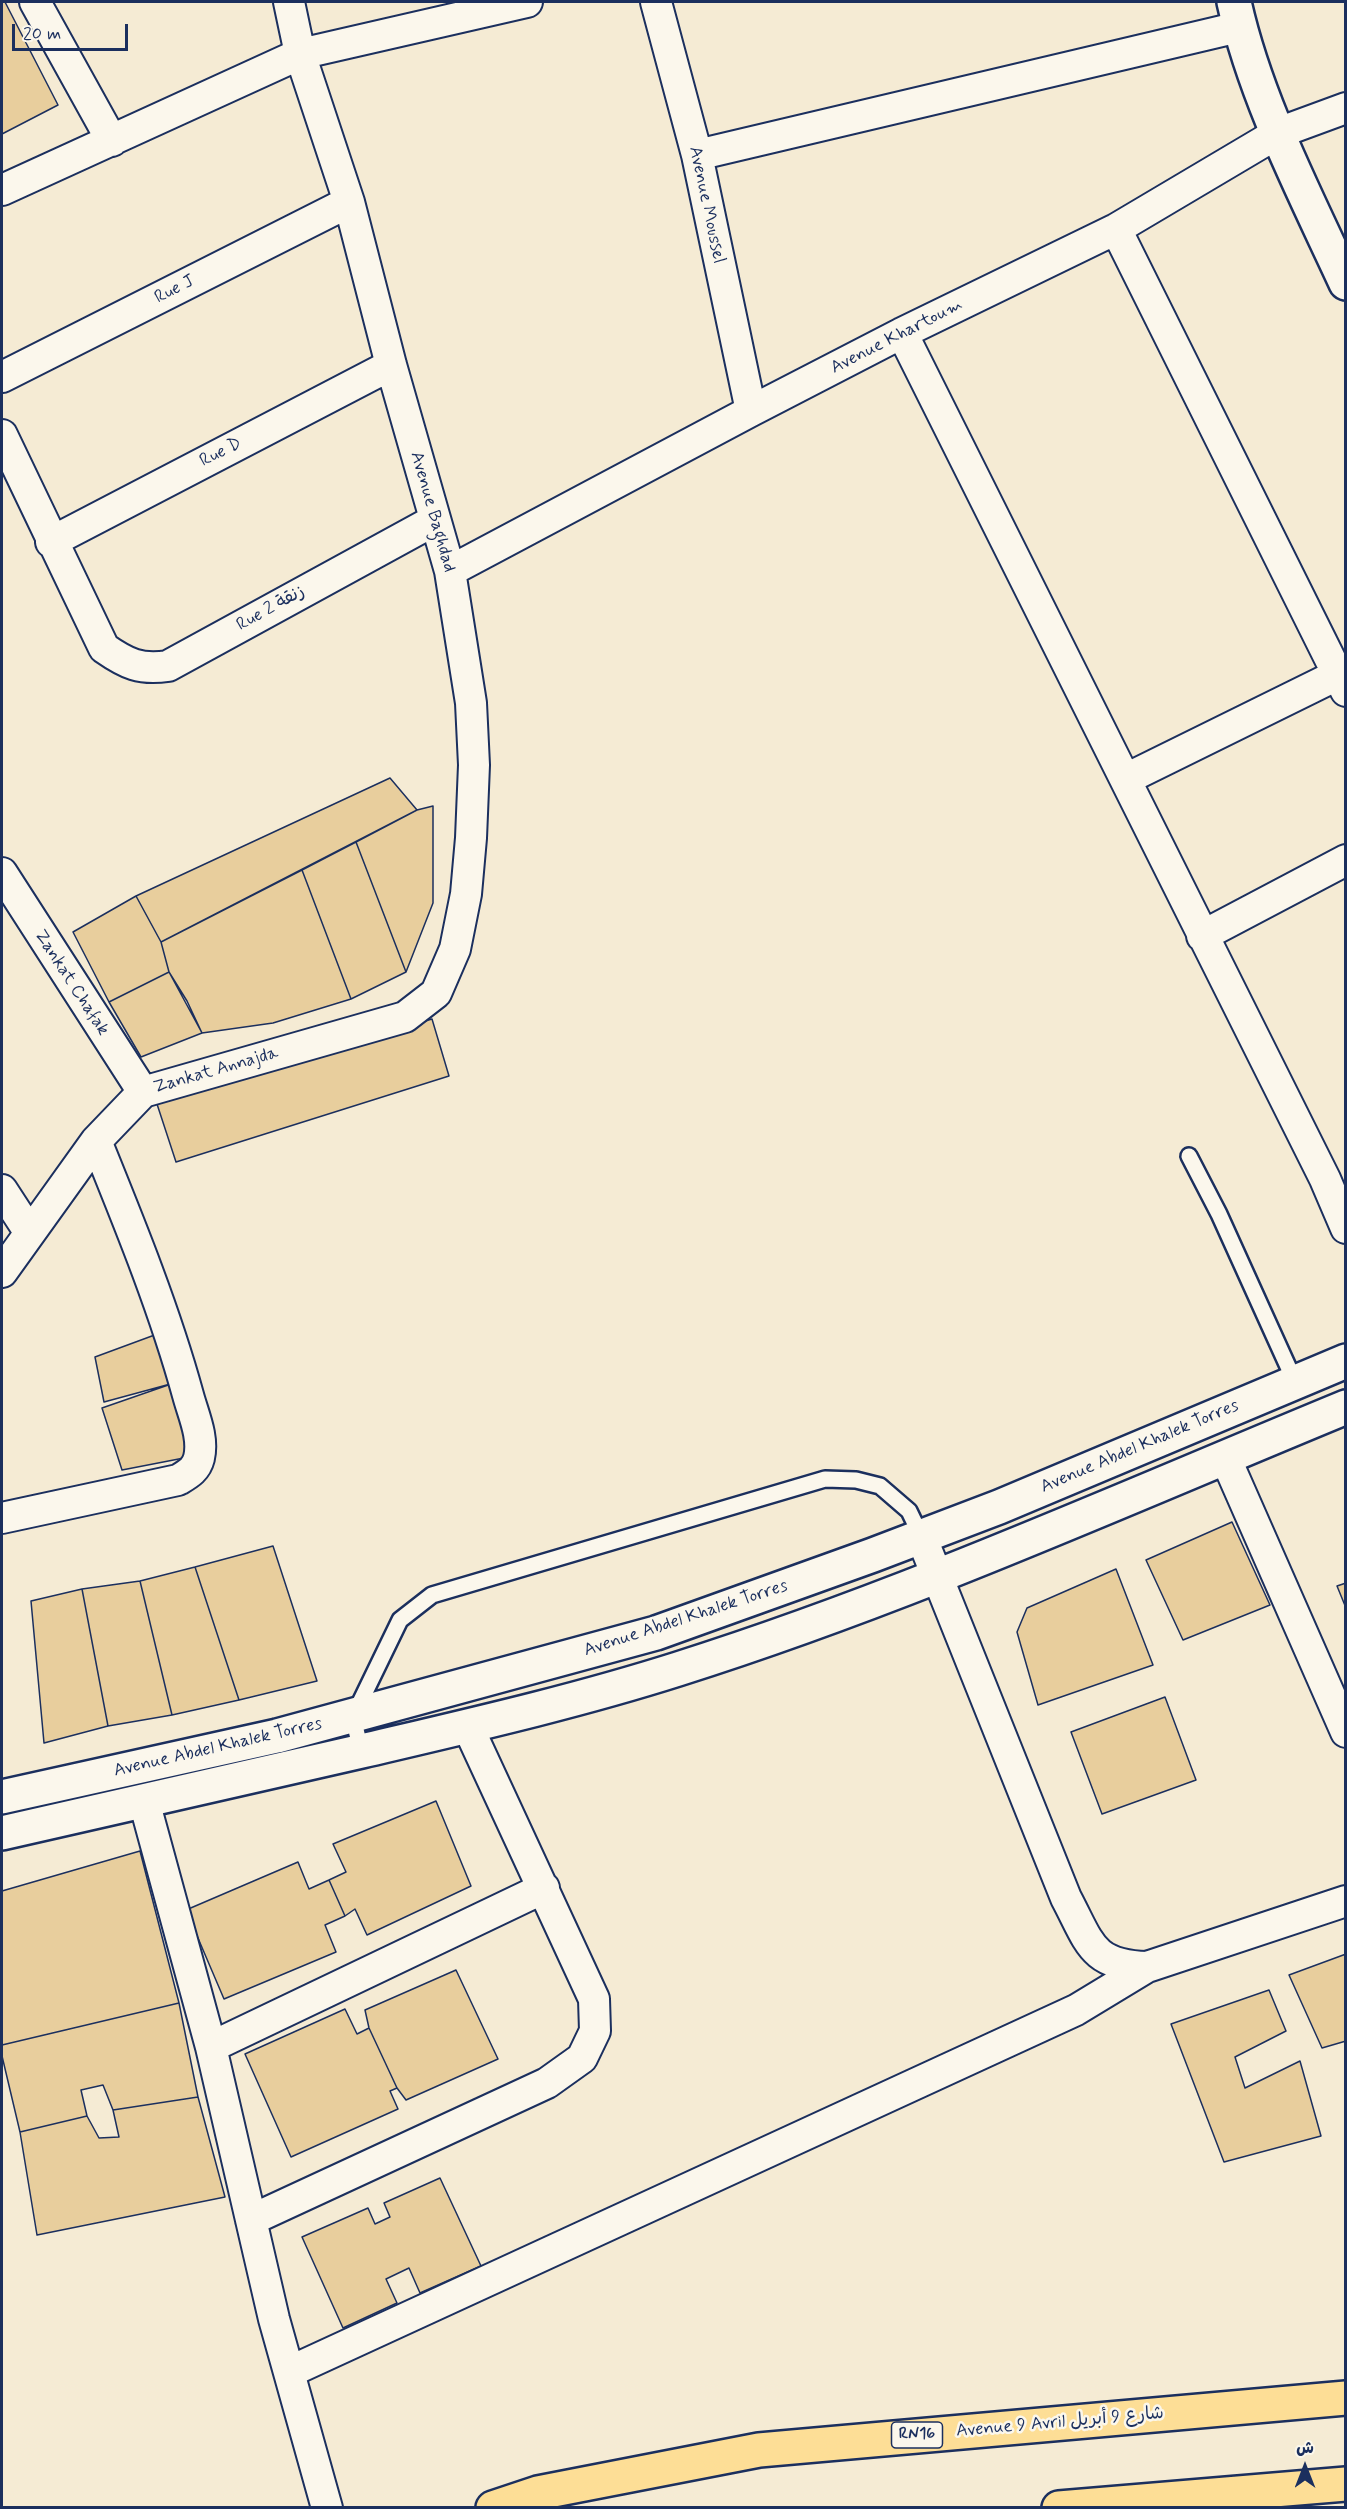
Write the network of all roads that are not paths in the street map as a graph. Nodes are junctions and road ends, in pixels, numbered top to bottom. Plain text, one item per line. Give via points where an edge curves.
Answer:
1 (38, 2) edge
2 (289, 2) edge
3 (527, 2) edge
4 (656, 2) edge
5 (1236, 14) edge
6 (300, 54) junction
7 (1346, 108) edge
8 (1278, 133) junction
9 (112, 141) junction
10 (696, 155) junction
11 (2, 190) edge
12 (349, 202) junction
13 (1116, 230) junction
14 (1346, 283) edge
15 (903, 333) junction
16 (392, 365) junction
17 (2, 377) edge
18 (751, 411) junction
19 (2, 435) edge
20 (435, 520) junction
21 (51, 542) junction
22 (450, 571) junction
23 (1341, 683) edge
24 (1126, 779) junction
25 (1346, 860) edge
26 (2, 873) edge
27 (9, 904) edge
28 (1202, 936) junction
29 (405, 1017) joint
30 (143, 1092) junction
31 (96, 1141) junction
32 (1189, 1156) dead end
33 (1335, 1175) edge
34 (2, 1190) edge
35 (1346, 1228) edge
36 (30, 1233) junction
37 (2, 1272) edge
38 (1346, 1361) edge
39 (1295, 1382) junction
40 (1346, 1407) edge
41 (1225, 1456) junction
42 (2, 1518) edge
43 (921, 1536) junction
44 (937, 1576) junction
45 (1342, 1716) edge
46 (353, 1717) junction
47 (468, 1727) junction
48 (362, 1750) junction
49 (2, 1797) edge
50 (144, 1801) junction
51 (2, 1833) edge
52 (544, 1888) junction
53 (1346, 1901) edge
54 (1147, 1966) junction
55 (211, 2047) junction
56 (251, 2220) junction
57 (289, 2372) junction
58 (1346, 2398) edge
59 (1346, 2484) edge
60 (327, 2508) edge
61 (493, 2508) edge
62 (1059, 2508) edge

1 - 9 street
2 - 6 street, Avenue Baghdad
3 - 6 street
4 - 10 street, Avenue Moussel
5 - 8 main road
5 - 10 street
6 - 9 street
6 - 12 street, Avenue Baghdad
7 - 8 street, Avenue Khartoum
8 - 13 street, Avenue Khartoum
8 - 14 main road
9 - 11 street
10 - 18 street, Avenue Moussel
12 - 16 street, Avenue Baghdad
12 - 17 street, Rue J
13 - 15 street, Avenue Khartoum
13 - 23 street
15 - 18 street, Avenue Khartoum
15 - 24 street
16 - 20 street, Avenue Baghdad
16 - 21 street, Rue D
18 - 22 street, Avenue Khartoum
19 - 21 street
20 - 21 street, Rue 2 زنقة via 168,666 149,669 125,662 104,648
20 - 22 street, Avenue Baghdad
22 - 29 street, Avenue Baghdad via 471,703 474,765 466,894 455,949 436,993
23 - 24 street
24 - 28 street
25 - 28 street
26 - 27 street, Zankat Chafak
27 - 30 street, Zankat Chafak
28 - 33 street
29 - 30 street, Zankat Annajda
30 - 31 street, Zankat Annajda
31 - 36 street, Zankat Annajda
31 - 42 street via 146,1262 173,1341 200,1437 199,1458 193,1471 178,1480
32 - 39 lane
33 - 35 street
34 - 36 street
36 - 37 street, Zankat Annajda
38 - 39 main road, Avenue Abdel Khalek Torres
39 - 43 main road, Avenue Abdel Khalek Torres
40 - 41 main road, Avenue Abdel Khalek Torres
41 - 44 main road, Avenue Abdel Khalek Torres
41 - 45 street
43 - 44 street
43 - 46 main road, Avenue Abdel Khalek Torres via 657,1633
43 - 46 lane via 909,1511 880,1486 825,1479 432,1594 400,1620
44 - 47 main road, Avenue Abdel Khalek Torres via 783,1635 685,1667
44 - 54 street via 1066,1898 1092,1947 1108,1961
46 - 48 lane
46 - 49 main road, Avenue Abdel Khalek Torres
47 - 48 main road, Avenue Abdel Khalek Torres
47 - 52 street
48 - 50 main road, Avenue Abdel Khalek Torres
50 - 51 main road, Avenue Abdel Khalek Torres
50 - 55 street
52 - 55 street
52 - 56 street via 594,1999 595,2031 582,2058 547,2083
53 - 54 street
54 - 57 street via 1066,2015
55 - 56 street
56 - 57 street
57 - 60 street
58 - 61 highway, Avenue 9 Avril شارع 9 أبريل / RN16 via 759,2450 538,2493
59 - 62 highway

